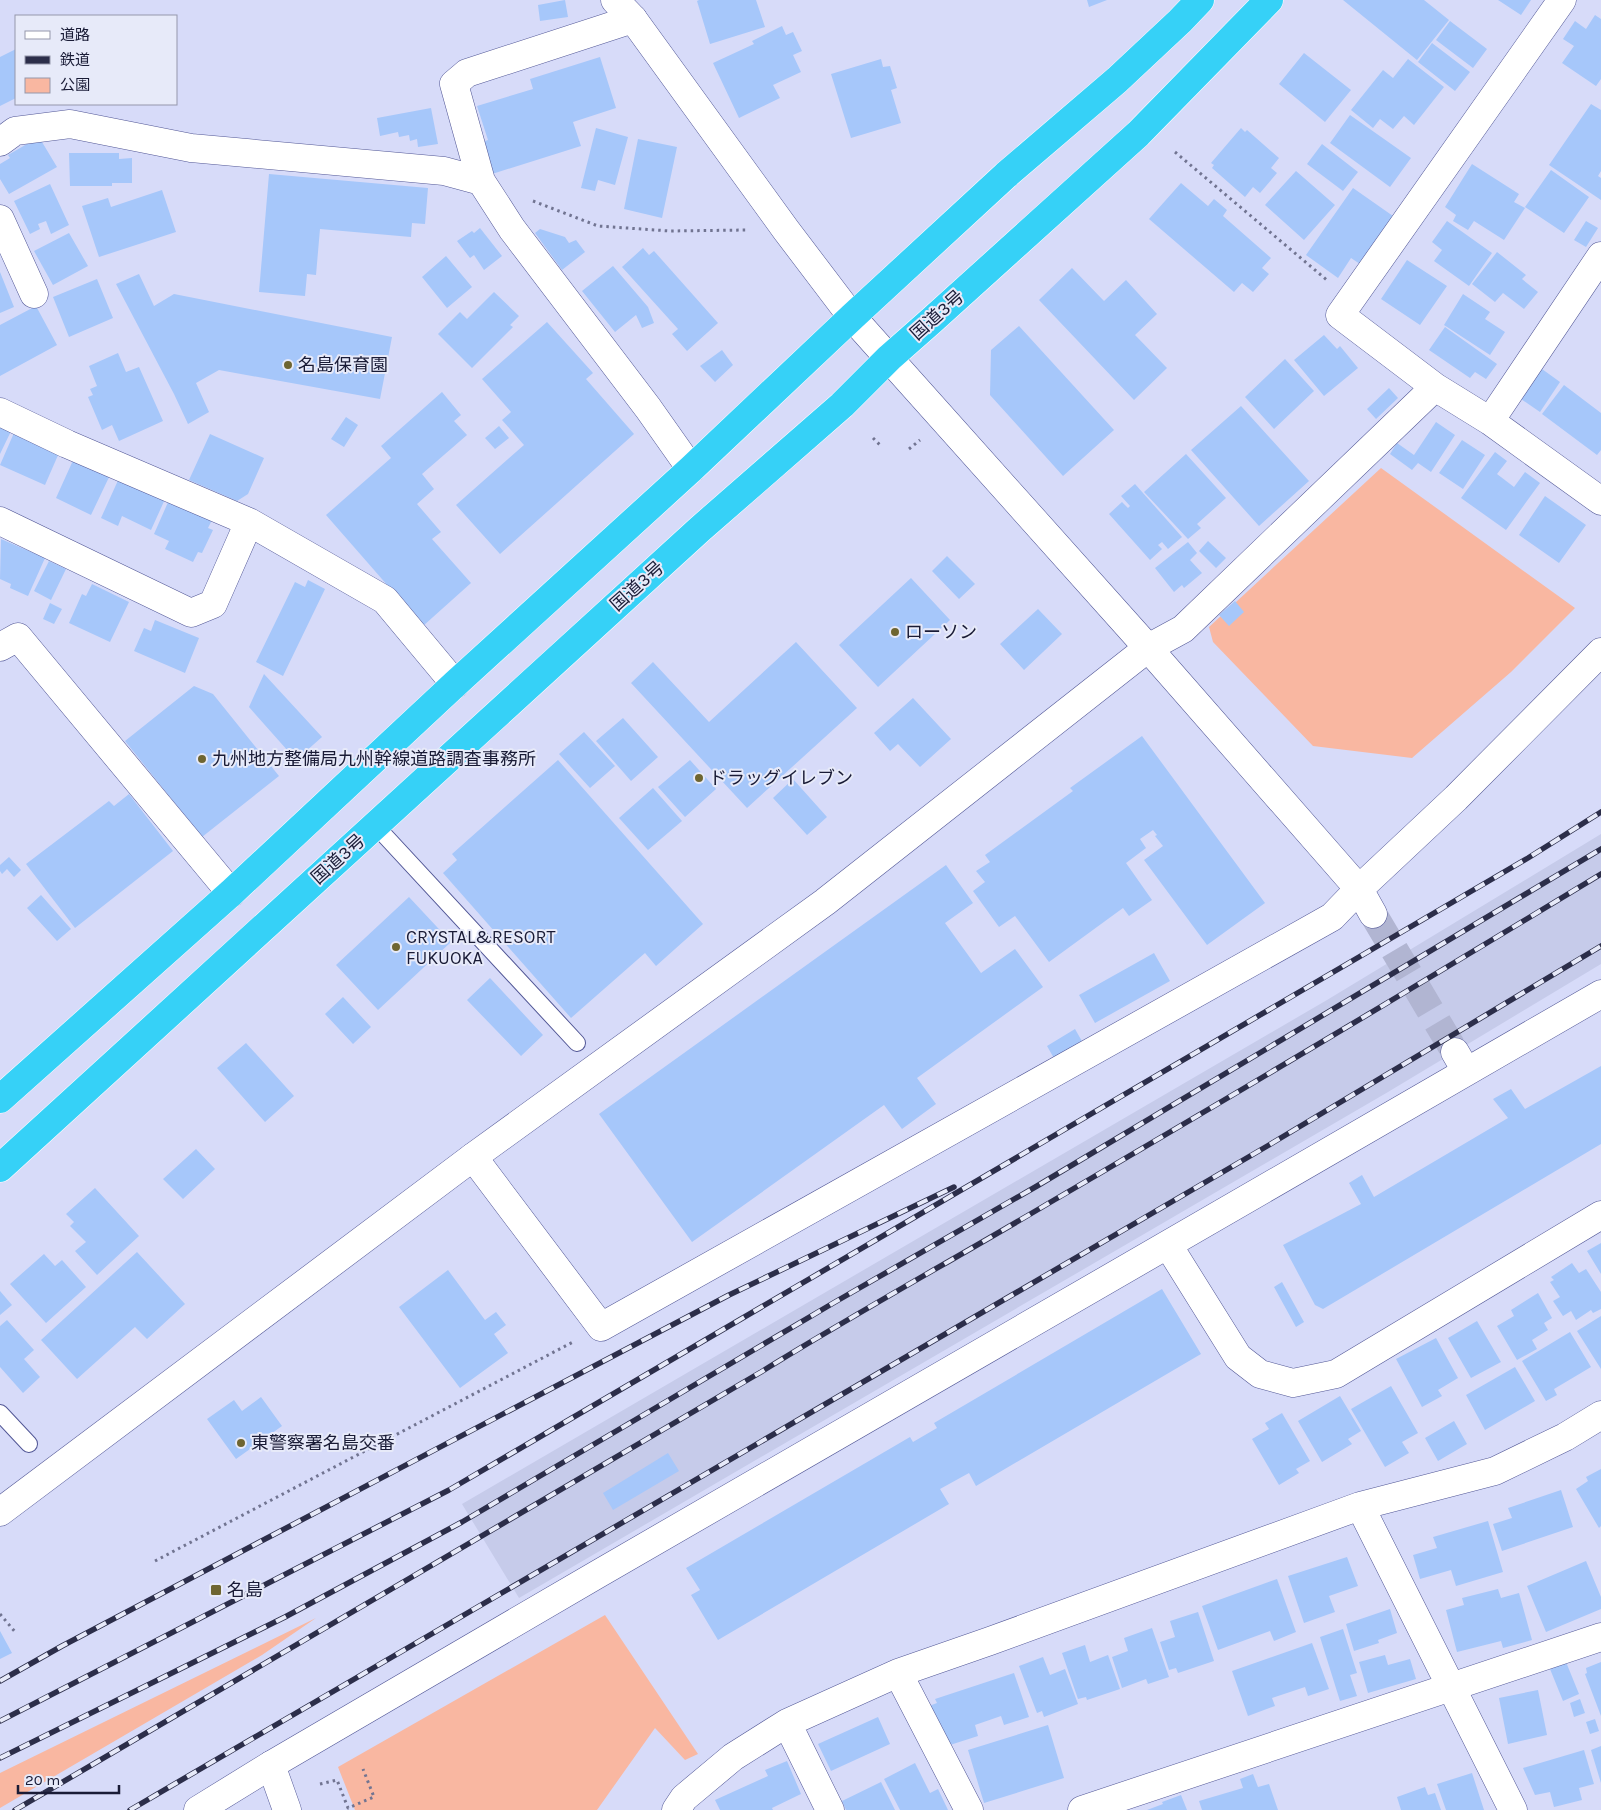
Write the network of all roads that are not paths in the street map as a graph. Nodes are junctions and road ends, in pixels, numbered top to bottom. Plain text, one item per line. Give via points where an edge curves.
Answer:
1 (1200, 0) edge
2 (1269, 0) edge
3 (1562, 0) edge
4 (624, 10) edge
5 (0, 142) edge
6 (481, 181) junction
7 (0, 219) edge
8 (1601, 256) edge
9 (34, 294) dead end
10 (852, 317) junction
11 (888, 358) junction
12 (1435, 387) junction
13 (0, 412) edge
14 (1490, 421) junction
15 (691, 470) junction
16 (1601, 501) edge
17 (0, 520) edge
18 (250, 522) junction
19 (0, 647) edge
20 (1148, 648) junction
21 (1601, 652) edge
22 (455, 684) junction
23 (375, 825) junction
24 (1359, 890) junction
25 (231, 893) junction
26 (1373, 914) tunnel mouth
27 (1601, 994) edge
28 (577, 1043) dead end
29 (0, 1098) edge
30 (473, 1157) junction
31 (0, 1168) edge
32 (1601, 1215) edge
33 (1168, 1245) junction
34 (0, 1413) edge
35 (1601, 1415) edge
36 (29, 1444) dead end
37 (1360, 1506) junction
38 (0, 1512) edge
39 (1601, 1636) edge
40 (898, 1673) junction
41 (1452, 1686) junction
42 (787, 1723) junction
43 (272, 1765) junction
44 (198, 1810) edge
45 (287, 1810) edge
46 (676, 1810) edge
47 (830, 1810) edge
48 (969, 1810) edge
49 (1082, 1810) edge
50 (1513, 1810) edge

1 - 10 highway via 1117,80 1006,175
2 - 11 highway, 国道3号 via 1138,134
3 - 12 street via 1340,315
4 - 6 street via 468,73 454,84
4 - 10 street
5 - 6 street via 15,131 70,124 192,148 444,171
6 - 15 street via 512,229
7 - 9 street
8 - 14 street
10 - 11 street
10 - 15 highway
11 - 20 street
11 - 23 highway, 国道3号 via 842,405 700,529
12 - 14 street
12 - 20 street via 1183,629
13 - 18 street
14 - 16 street
15 - 22 highway
17 - 18 street via 190,613 212,604
18 - 22 street via 385,600
19 - 25 street via 18,637
20 - 24 street
20 - 30 street via 825,902
21 - 24 street
22 - 25 highway
23 - 28 lane
23 - 31 highway, 国道3号
24 - 26 street
24 - 30 street via 1332,917 601,1328
25 - 29 highway
27 - 33 street via 1460,1062
30 - 38 street
32 - 33 street via 1336,1374 1293,1383 1260,1374 1238,1356
33 - 43 street
34 - 36 lane
35 - 37 street via 1565,1437 1495,1471
37 - 40 street
37 - 41 street
39 - 41 street
40 - 42 street
40 - 48 street
41 - 49 street
41 - 50 street
42 - 46 street via 733,1757 684,1798
42 - 47 street
43 - 44 street
43 - 45 street

